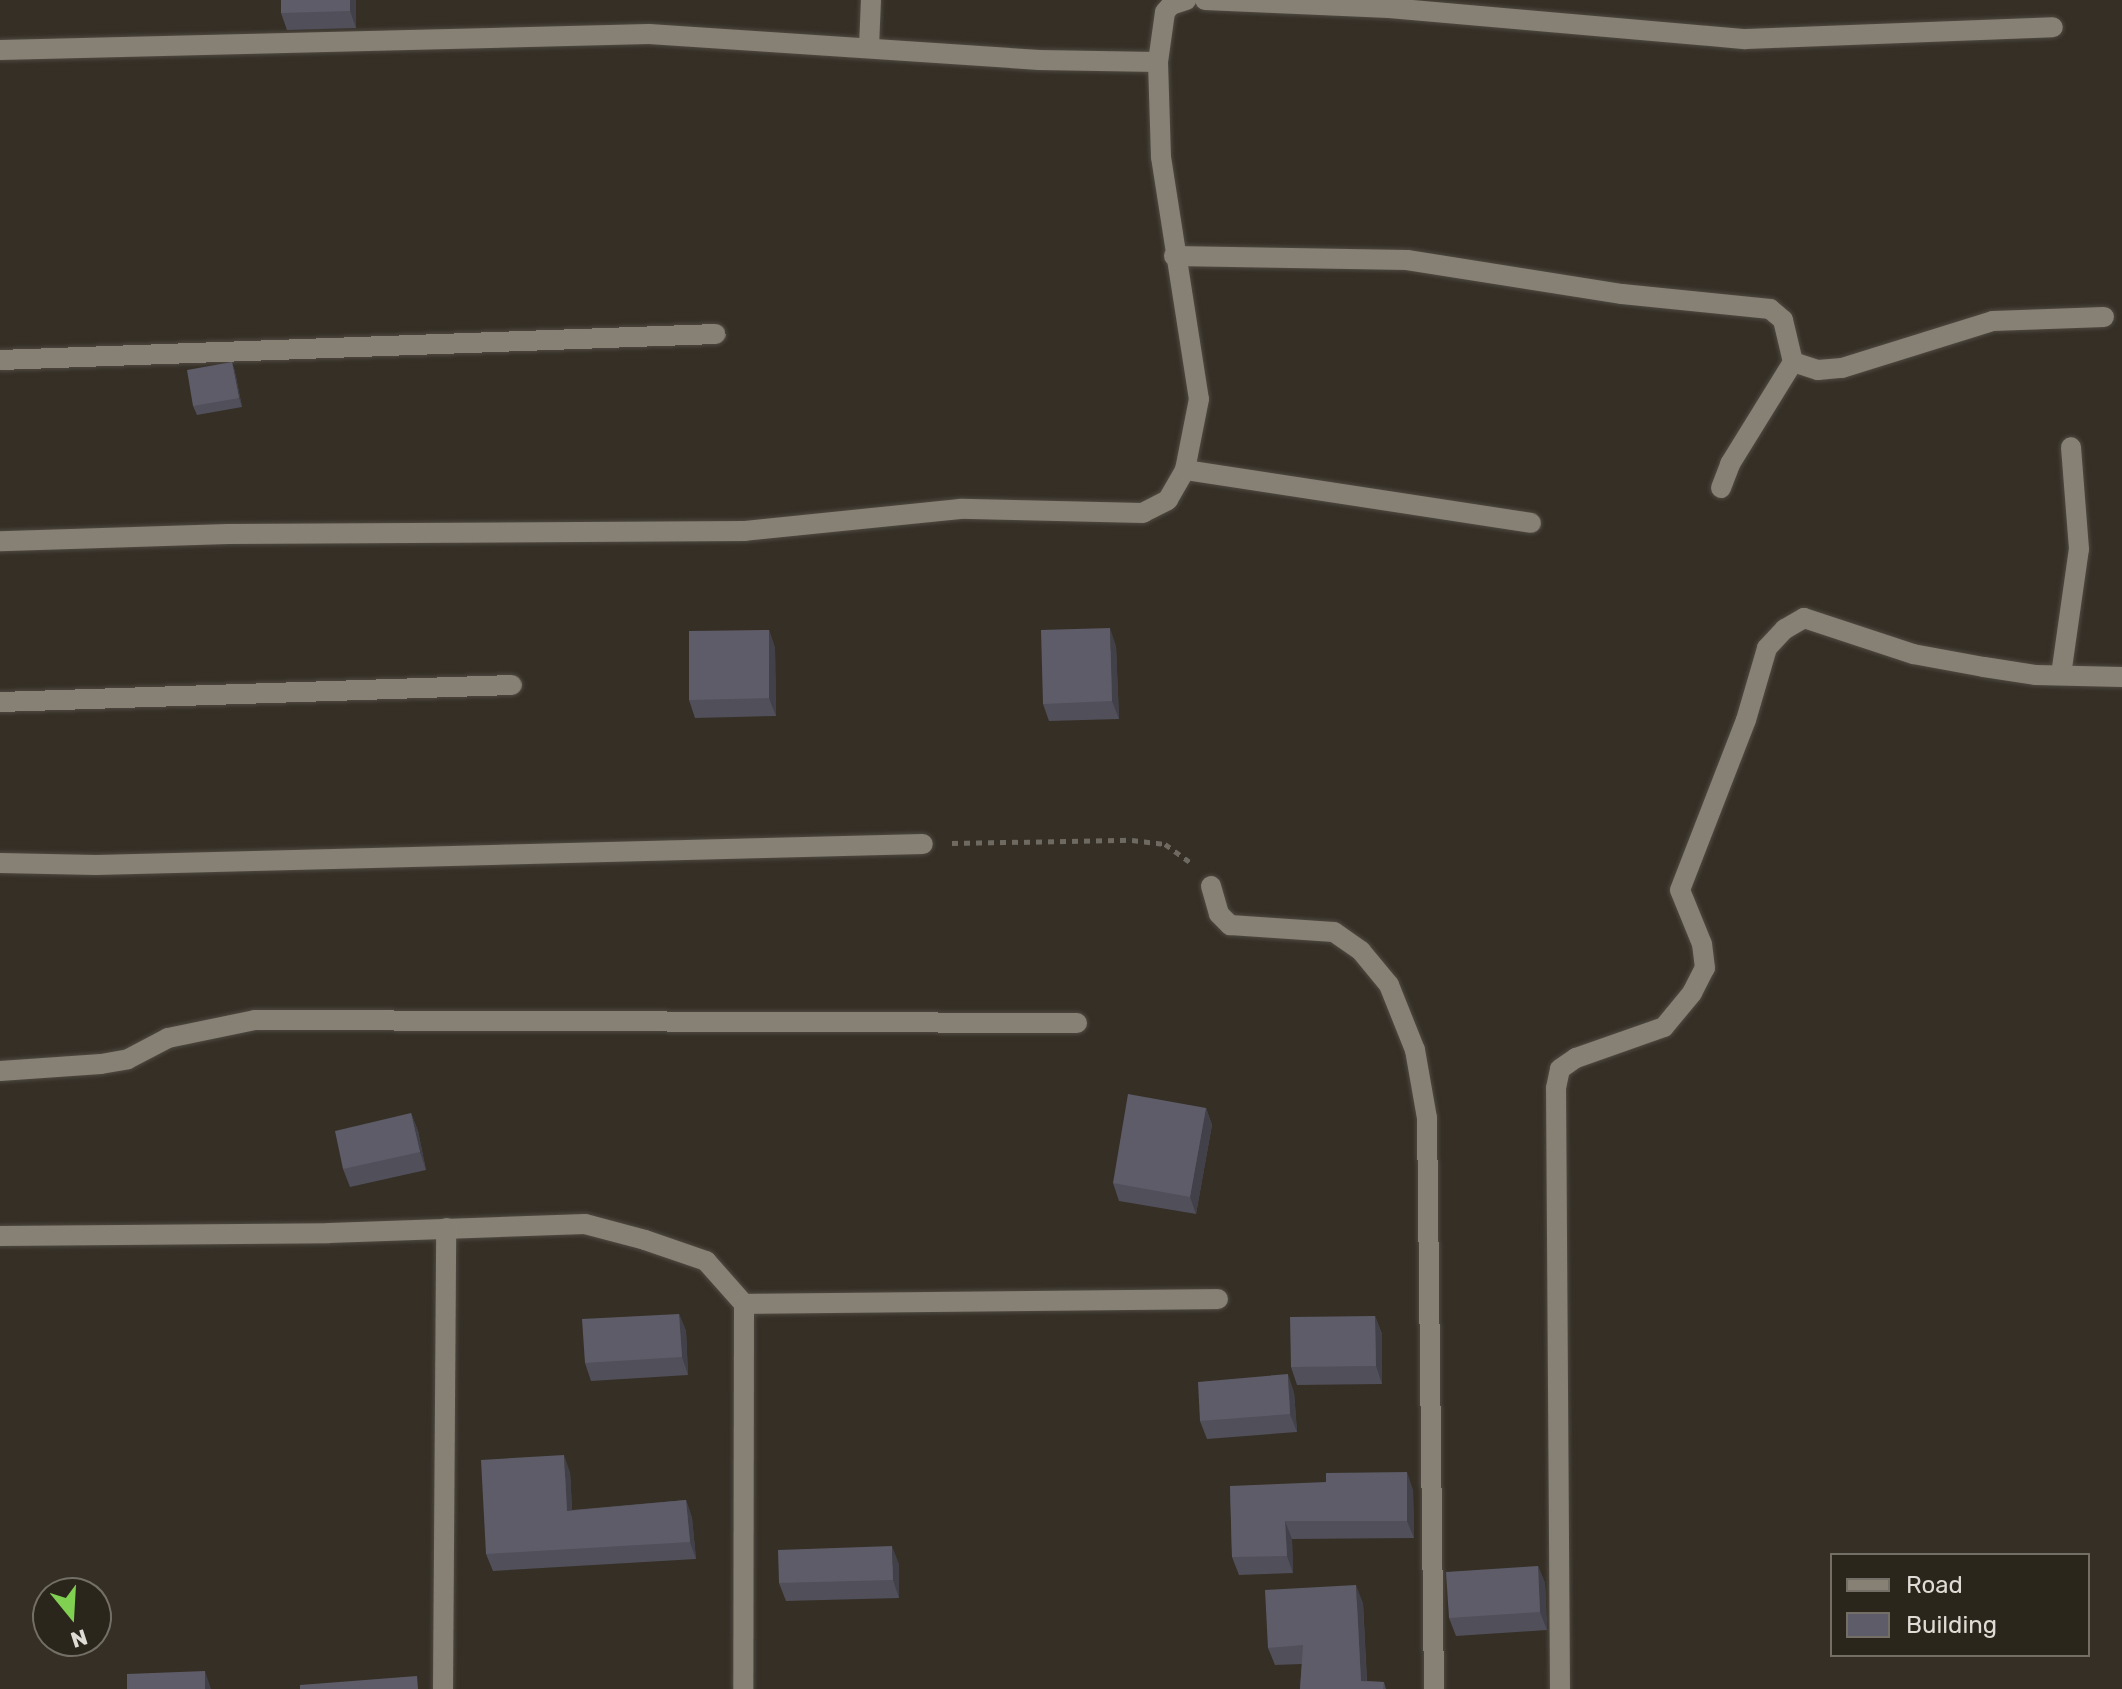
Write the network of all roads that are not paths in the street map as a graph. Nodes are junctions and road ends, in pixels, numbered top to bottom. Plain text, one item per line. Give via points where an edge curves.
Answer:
1 (871, 0) edge
2 (1186, 0) edge
3 (1205, 0) edge
4 (1218, 0) edge
5 (2053, 27) dead end
6 (869, 47) junction
7 (0, 50) edge
8 (1158, 62) junction
9 (1174, 256) junction
10 (2104, 317) dead end
11 (716, 334) dead end
12 (0, 360) edge
13 (1793, 362) junction
14 (2071, 447) dead end
15 (1185, 470) junction
16 (1721, 488) dead end
17 (1531, 523) dead end
18 (0, 541) edge
19 (2061, 675) junction
20 (2122, 677) edge
21 (512, 685) dead end
22 (0, 702) edge
23 (923, 844) road end
24 (0, 863) edge
25 (1211, 886) road end
26 (1077, 1023) dead end
27 (0, 1071) edge
28 (446, 1228) junction
29 (0, 1236) edge
30 (1218, 1299) dead end
31 (744, 1304) junction
32 (443, 1689) edge
33 (743, 1689) edge
34 (1434, 1689) edge
35 (1560, 1689) edge

1 - 6 street
2 - 8 street via 1165,12
3 - 4 street
4 - 5 street via 1589,23 1746,39
6 - 7 street via 649,34
6 - 8 street via 1039,60
8 - 9 street via 1161,157
9 - 13 street via 1407,260 1622,294 1770,309 1783,320
9 - 15 street via 1199,399
10 - 13 street via 1993,321 1842,368 1818,370
11 - 12 street
13 - 16 street via 1730,464
14 - 19 street via 2079,549
15 - 17 street
15 - 18 street via 1159,507 1124,515 960,509 745,531
19 - 20 street
19 - 35 street via 1913,654 1804,618 1767,648 1746,720 1680,890 1702,944 1705,968 1664,1027 1576,1058 1560,1069 1556,1088
21 - 22 street
23 - 24 street
25 - 34 street via 1219,914 1230,925 1334,932 1361,951 1389,985 1415,1050 1427,1118
26 - 27 street via 255,1020 168,1038 128,1059
28 - 29 street
28 - 31 street via 585,1224 706,1261
28 - 32 street
30 - 31 street
31 - 33 street

